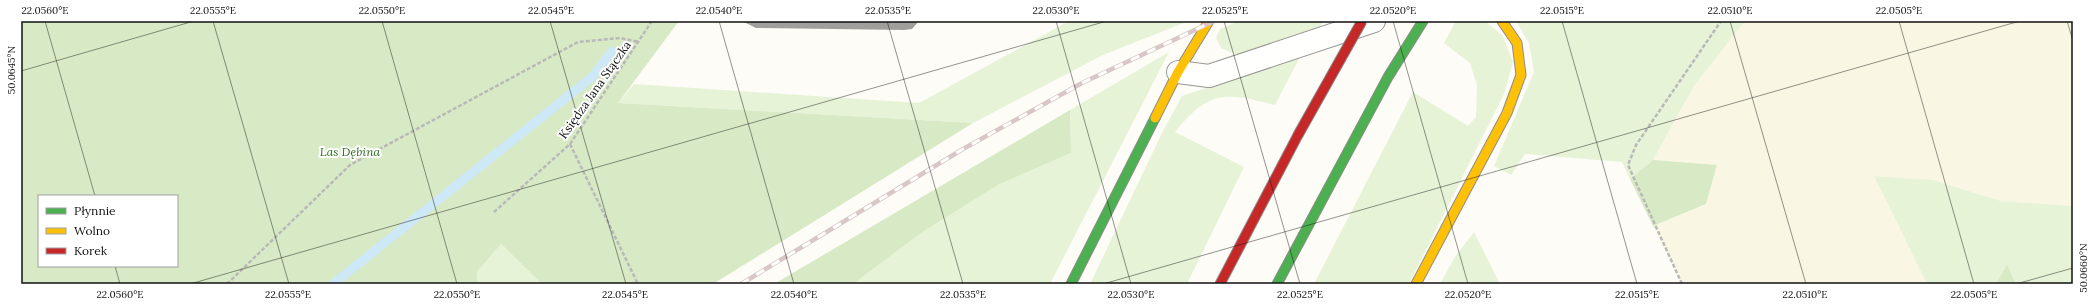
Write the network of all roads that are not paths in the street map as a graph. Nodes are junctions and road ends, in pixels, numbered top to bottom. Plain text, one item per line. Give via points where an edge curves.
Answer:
1 (1209, 21) edge
2 (1362, 21) edge
3 (1374, 21) edge
4 (1423, 21) edge
5 (1502, 21) edge
6 (1178, 72) junction
7 (1071, 284) edge
8 (1220, 284) edge
9 (1276, 284) edge
10 (1416, 284) edge

1 - 6 main road
2 - 8 main road, bridge via 1298,135
3 - 6 street via 1209,76
4 - 9 main road via 1388,77
5 - 10 main road via 1517,43 1520,75 1507,113
6 - 7 main road

